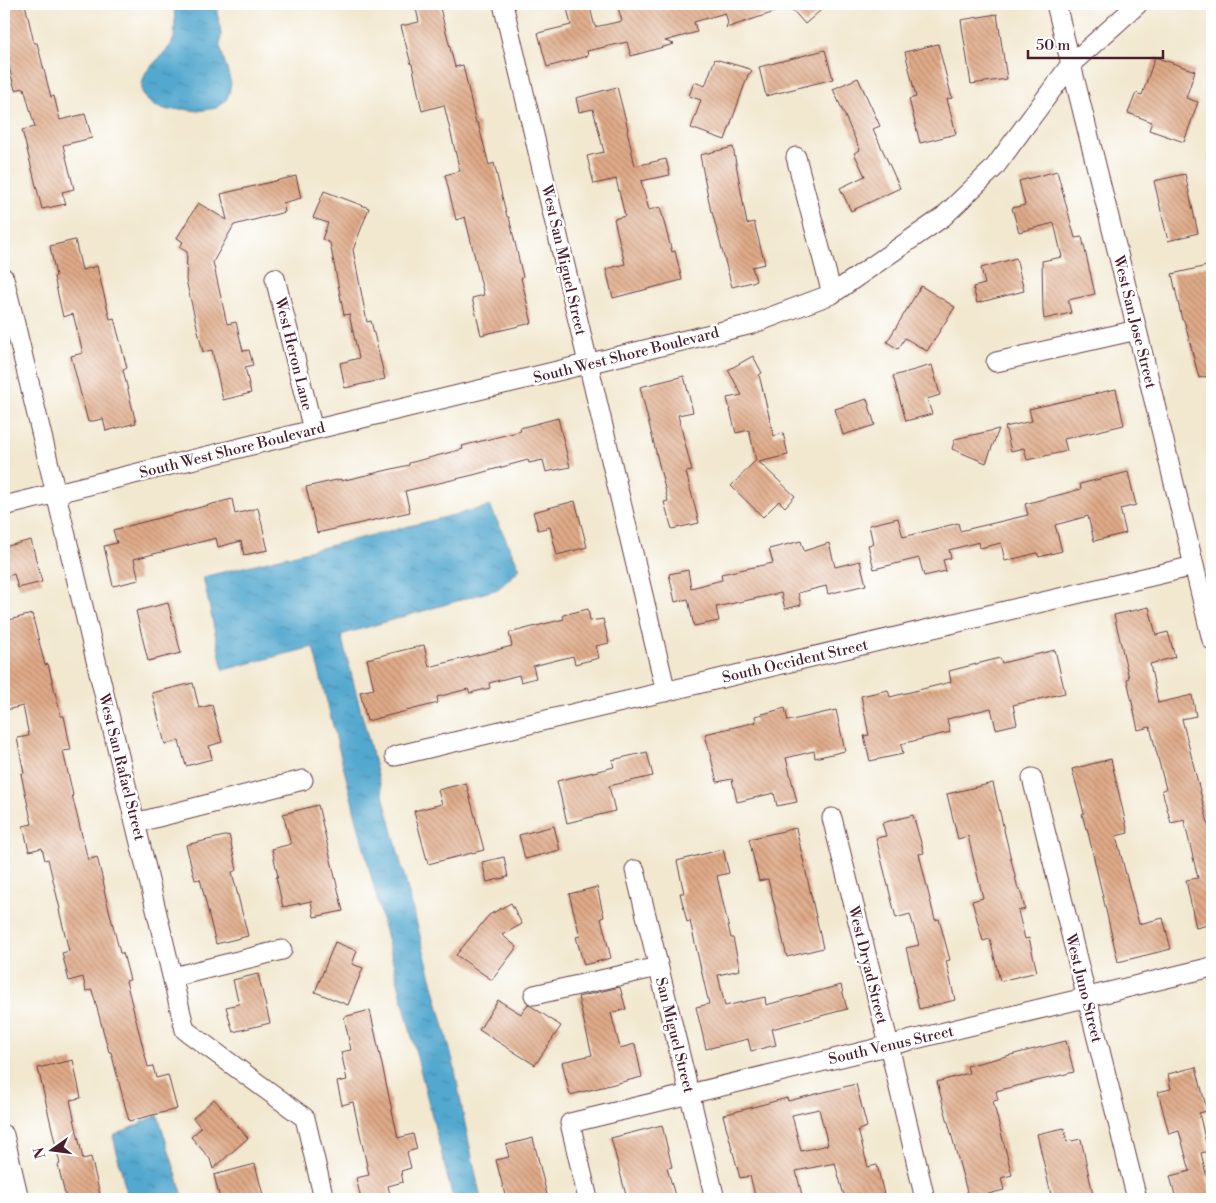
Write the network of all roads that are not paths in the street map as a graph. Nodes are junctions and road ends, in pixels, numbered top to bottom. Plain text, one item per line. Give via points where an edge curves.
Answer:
1 (504, 4) edge
2 (1056, 4) edge
3 (1138, 4) edge
4 (1071, 64) junction
5 (796, 157) dead end
6 (4, 278) edge
7 (275, 278) dead end
8 (832, 294) junction
9 (1137, 330) junction
10 (996, 362) dead end
11 (589, 364) junction
12 (313, 430) junction
13 (56, 494) junction
14 (4, 506) edge
15 (1194, 566) junction
16 (1212, 640) edge
17 (666, 692) junction
18 (395, 756) dead end
19 (1032, 778) dead end
20 (303, 780) dead end
21 (832, 818) dead end
22 (135, 823) junction
23 (635, 870) dead end
24 (282, 950) dead end
25 (1212, 967) edge
26 (658, 968) junction
27 (173, 977) junction
28 (534, 996) dead end
29 (1086, 998) junction
30 (888, 1045) junction
31 (689, 1093) junction
32 (4, 1135) edge
33 (19, 1199) edge
34 (324, 1199) edge
35 (588, 1199) edge
36 (715, 1199) edge
37 (924, 1199) edge
38 (1137, 1199) edge

1 - 11 street, West San Miguel Street
2 - 4 street, West San Jose Street
3 - 4 street, South West Shore Boulevard
4 - 8 street, South West Shore Boulevard via 994,168 943,217
4 - 9 street, West San Jose Street
5 - 8 street
6 - 13 street, West San Rafael Street
7 - 12 street, West Heron Lane
8 - 11 street, South West Shore Boulevard via 752,324
9 - 10 street
9 - 15 street, West San Jose Street
11 - 12 street, South West Shore Boulevard
11 - 17 street, West San Miguel Street
12 - 13 street, South West Shore Boulevard
13 - 14 street, South West Shore Boulevard
13 - 22 street, West San Rafael Street
15 - 16 street, West San Jose Street
15 - 17 street, South Occident Street
17 - 18 street, South Occident Street
19 - 29 street, West Juno Street
20 - 22 street
21 - 30 street, West Dryad Street
22 - 27 street, West San Rafael Street
23 - 26 street, San Miguel Street
24 - 27 street
25 - 29 street, South Venus Street
26 - 28 street
26 - 31 street, San Miguel Street
27 - 34 street, West San Rafael Street via 185,1030 305,1118
29 - 30 street, South Venus Street
29 - 38 street, West Juno Street
30 - 31 street, South Venus Street
30 - 37 street, West Dryad Street
31 - 35 street, South Venus Street via 570,1122
31 - 36 street, San Miguel Street
32 - 33 street

